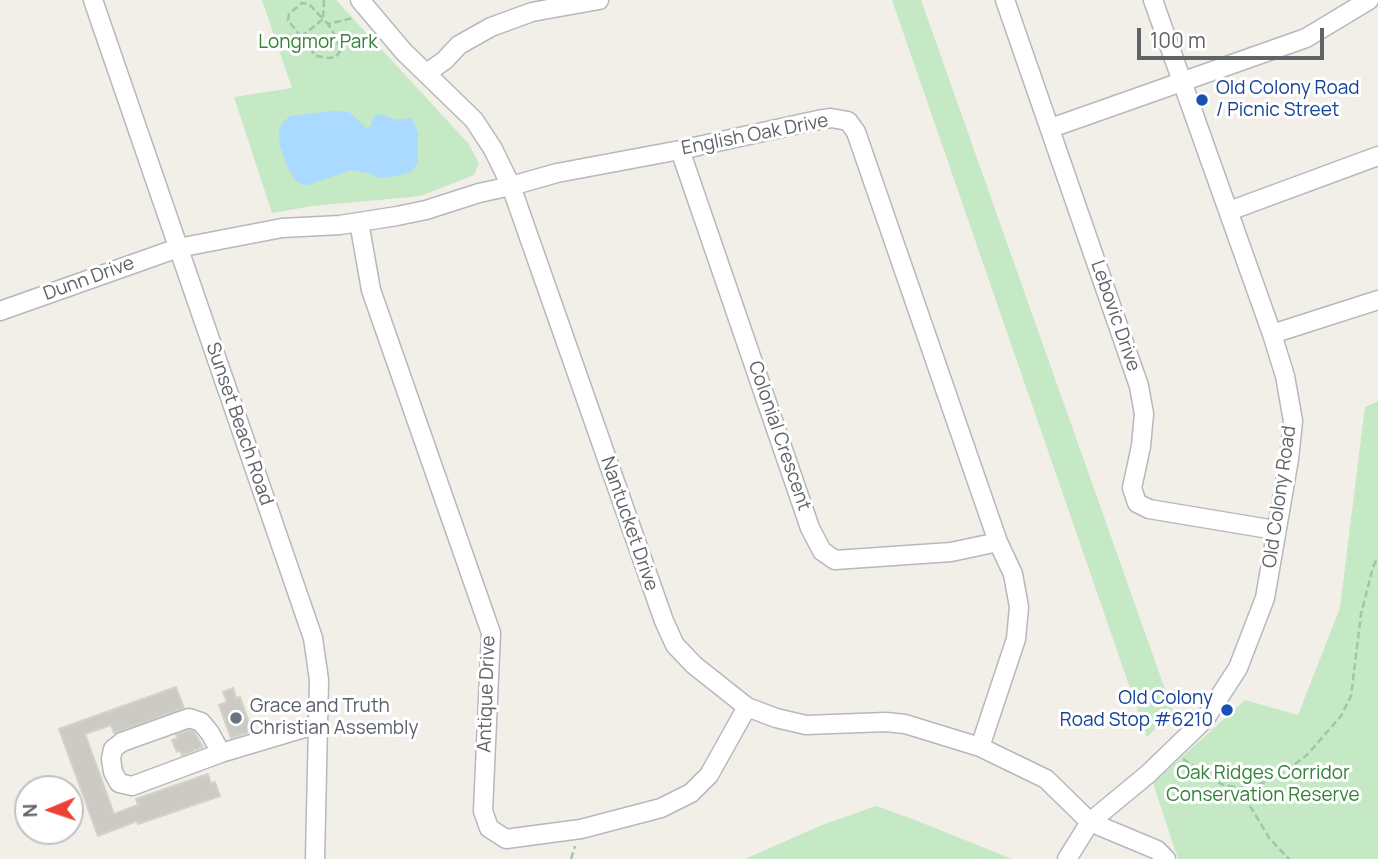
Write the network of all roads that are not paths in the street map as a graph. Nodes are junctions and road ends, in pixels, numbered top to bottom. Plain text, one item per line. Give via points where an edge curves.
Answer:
1 (93, 0) edge
2 (360, 0) edge
3 (599, 0) edge
4 (1005, 0) edge
5 (1153, 0) edge
6 (1369, 0) edge
7 (530, 6) edge
8 (427, 73) junction
9 (1182, 83) junction
10 (1051, 128) junction
11 (680, 150) junction
12 (1378, 156) edge
13 (511, 186) junction
14 (1228, 211) junction
15 (359, 222) junction
16 (178, 248) junction
17 (1378, 300) edge
18 (0, 311) edge
19 (1272, 334) junction
20 (1275, 530) junction
21 (998, 542) junction
22 (747, 707) junction
23 (318, 723) junction
24 (980, 747) junction
25 (221, 753) junction
26 (1090, 822) junction
27 (315, 859) edge
28 (1067, 859) edge
29 (1166, 859) edge

1 - 16 street, Sunset Beach Road
2 - 8 street, Nantucket Drive
3 - 7 street
4 - 10 street, Lebovic Drive
5 - 9 street, Old Colony Road
6 - 9 street via 1306,38
7 - 8 street via 474,35
8 - 13 street, Nantucket Drive via 474,120
9 - 10 street
9 - 14 street, Old Colony Road
10 - 20 street, Lebovic Drive via 1139,386 1144,414 1132,488 1137,503 1149,509
11 - 13 street, English Oak Drive
11 - 21 street, Colonial Crescent via 810,528 822,551 835,560 951,552
11 - 21 street, English Oak Drive via 818,120 848,121 860,143
12 - 14 street
13 - 15 street, English Oak Drive via 426,210
13 - 22 street, Nantucket Drive via 663,621 675,645 694,665
14 - 19 street, Old Colony Road
15 - 16 street, English Oak Drive via 282,228
15 - 22 street, Antique Drive via 371,289 491,633 483,811 489,828 506,839 581,829 661,808 691,793 709,775
16 - 18 street, Dunn Drive
16 - 23 street, Sunset Beach Road via 313,638 319,680
17 - 19 street
19 - 20 street, Old Colony Road via 1293,421
20 - 26 street, Old Colony Road via 1265,598 1238,668 1205,719
21 - 24 street, English Oak Drive via 1013,574 1019,607 1016,639
22 - 24 street, Nantucket Drive via 806,725 905,723
23 - 25 street
23 - 27 street, Sunset Beach Road
24 - 26 street, Nantucket Drive via 1046,779
25 - 25 street via 201,722 189,718 122,742 113,749 111,759 119,783 132,786
26 - 28 street, Old Colony Road
26 - 29 street via 1157,850

